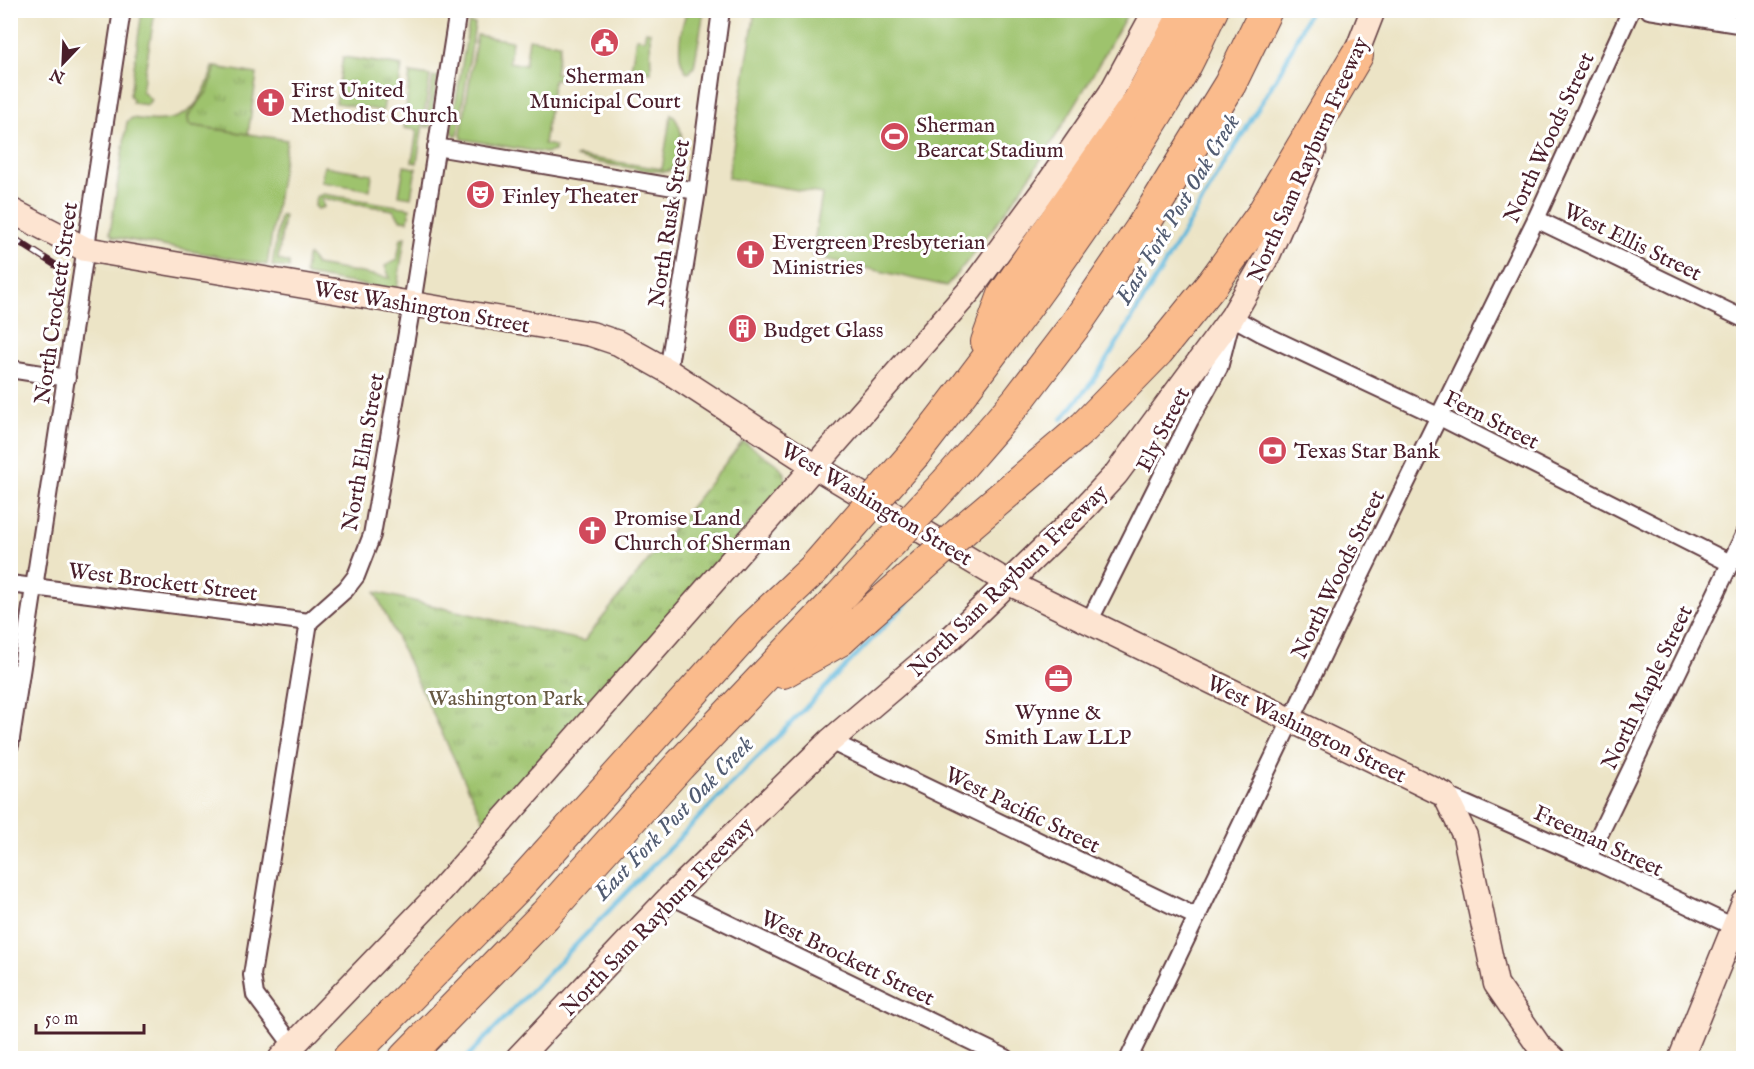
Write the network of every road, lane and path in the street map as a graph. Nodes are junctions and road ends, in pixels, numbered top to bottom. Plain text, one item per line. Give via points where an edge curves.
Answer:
1 (122, 10) edge
2 (458, 10) edge
3 (721, 10) edge
4 (1156, 10) edge
5 (1187, 10) edge
6 (1212, 10) edge
7 (1266, 10) edge
8 (1373, 10) edge
9 (1631, 10) edge
10 (1649, 10) edge
11 (1743, 25) edge
12 (1357, 55) junction
13 (436, 147) junction
14 (697, 191) junction
15 (10, 210) edge
16 (1536, 219) junction
17 (86, 249) junction
18 (412, 304) junction
19 (1232, 317) junction
20 (1743, 319) edge
21 (10, 369) edge
22 (668, 371) junction
23 (67, 378) junction
24 (973, 379) junction
25 (1438, 417) junction
26 (814, 466) junction
27 (1743, 535) edge
28 (1730, 563) junction
29 (1008, 582) junction
30 (10, 585) edge
31 (35, 587) junction
32 (309, 622) junction
33 (1089, 622) junction
34 (756, 687) junction
35 (1291, 721) junction
36 (830, 741) junction
37 (10, 745) edge
38 (1445, 795) junction
39 (1588, 858) junction
40 (671, 896) junction
41 (1743, 903) edge
42 (1197, 917) junction
43 (1734, 927) junction
44 (401, 1006) junction
45 (287, 1052) edge
46 (337, 1059) edge
47 (349, 1059) edge
48 (405, 1059) edge
49 (518, 1059) edge
50 (1006, 1059) edge
51 (1129, 1059) edge
52 (1553, 1059) edge
53 (1681, 1059) edge

1 - 17 street, North Crockett Street
2 - 13 street, North Elm Street
3 - 14 street, North Rusk Street
4 - 26 main road via 1112,93 971,289
5 - 24 highway via 1139,101 1004,295
6 - 24 highway via 1185,66 1099,204
7 - 34 highway, bridge via 1230,84 1141,229 1076,324 1018,400 948,481
8 - 12 main road, North Sam Rayburn Freeway
9 - 16 street, North Woods Street
10 - 11 street
12 - 19 main road, North Sam Rayburn Freeway via 1268,255
12 - 34 highway, bridge via 1262,214 1158,351 1084,427 840,640
13 - 14 street
13 - 18 street, North Elm Street
14 - 22 street, North Rusk Street
15 - 17 main road, West Washington Street
16 - 20 street, West Ellis Street
16 - 25 street, North Woods Street
17 - 18 main road, West Washington Street
17 - 23 street, North Crockett Street
18 - 22 main road, West Washington Street via 591,334 618,343
18 - 32 street, North Elm Street via 372,535 356,576 346,590
19 - 25 street, Fern Street
19 - 29 main road, North Sam Rayburn Freeway via 1116,474
19 - 33 street, Ely Street via 1219,368
21 - 23 street
22 - 26 main road, West Washington Street
23 - 31 street, North Crockett Street
24 - 44 highway, bridge via 915,453 814,569 749,630 520,885
25 - 28 street, Fern Street
25 - 35 street, North Woods Street
26 - 29 main road, West Washington Street
26 - 45 main road via 430,903
27 - 28 street, North Maple Street
28 - 39 street, North Maple Street
29 - 33 main road, West Washington Street
29 - 36 main road, North Sam Rayburn Freeway via 950,639
30 - 31 street, West Brockett Street
31 - 32 street, West Brockett Street
31 - 37 street, North Crockett Street
32 - 45 street via 252,975 255,995
33 - 35 main road, West Washington Street
34 - 48 highway via 545,915
35 - 38 main road, West Washington Street
35 - 42 street, North Woods Street
36 - 40 main road, North Sam Rayburn Freeway
36 - 42 street, West Pacific Street
38 - 39 street, Freeman Street
38 - 52 main road via 1465,836 1496,984 1539,1046
39 - 43 street, Freeman Street
40 - 49 main road, North Sam Rayburn Freeway
40 - 50 street, West Brockett Street
41 - 43 main road
42 - 51 street, North Woods Street
43 - 53 main road
44 - 46 highway
44 - 47 highway

